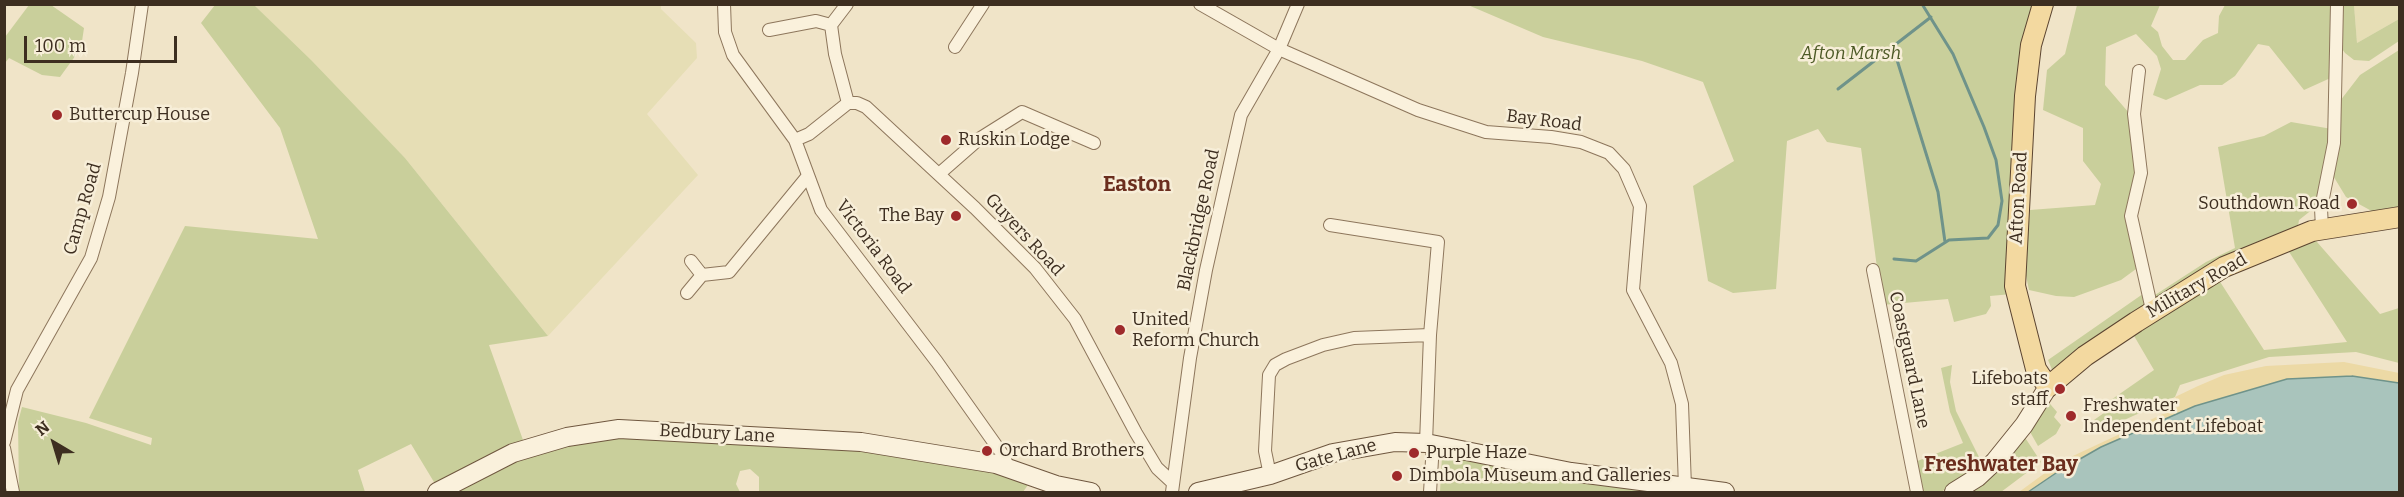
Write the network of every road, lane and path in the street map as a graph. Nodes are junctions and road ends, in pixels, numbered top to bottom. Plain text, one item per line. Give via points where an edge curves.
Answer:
1 (142, 4) edge
2 (724, 4) edge
3 (982, 4) edge
4 (1200, 4) edge
5 (1298, 4) edge
6 (2043, 4) edge
7 (2337, 4) edge
8 (846, 5) edge
9 (831, 25) junction
10 (769, 30) dead end
11 (955, 47) dead end
12 (1279, 49) junction
13 (2139, 71) dead end
14 (848, 103) junction
15 (795, 140) junction
16 (1094, 143) dead end
17 (939, 174) junction
18 (807, 177) junction
19 (2400, 216) edge
20 (1330, 225) dead end
21 (2322, 229) junction
22 (691, 261) dead end
23 (1873, 270) dead end
24 (702, 275) junction
25 (687, 293) dead end
26 (2152, 310) junction
27 (1430, 336) junction
28 (2048, 387) junction
29 (4, 442) edge
30 (1429, 443) junction
31 (4, 448) edge
32 (1008, 467) junction
33 (1270, 475) junction
34 (1171, 487) edge
35 (1684, 487) junction
36 (13, 492) edge
37 (437, 492) edge
38 (1091, 492) edge
39 (1198, 492) edge
40 (1430, 492) edge
41 (1725, 492) edge
42 (1917, 492) edge
43 (1954, 492) edge

1 - 29 street, Camp Road via 109,197 91,258 17,390
2 - 15 street, Victoria Road via 725,32 734,55
3 - 11 street
4 - 12 street, Bay Road
5 - 12 street, Blackbridge Road
6 - 28 main road, Afton Road via 2031,45 2025,96 2015,286 2036,369
7 - 21 street via 2334,143 2321,208
8 - 9 street
9 - 10 street via 816,21
9 - 14 street
12 - 34 street, Blackbridge Road via 1241,116 1206,270
12 - 35 street, Bay Road via 1418,110 1486,132 1551,136 1609,153 1624,170 1640,206 1633,290 1671,363 1682,404
13 - 26 street via 2134,114 2141,173 2131,216
14 - 15 street via 809,134
14 - 17 street, Guyers Road via 866,108
15 - 18 street, Victoria Road
16 - 17 street via 1022,112 980,139
17 - 34 street, Guyers Road via 1035,268 1075,319 1156,468
18 - 24 street via 729,272
18 - 32 street, Victoria Road via 821,210 937,362
19 - 21 main road, Military Road
20 - 27 street via 1438,242
21 - 26 main road, Military Road via 2224,267
22 - 24 street
23 - 42 street, Coastguard Lane
24 - 25 street
26 - 28 main road, Military Road
27 - 30 street
27 - 33 street via 1354,338 1323,345 1275,365 1269,375 1265,451
28 - 43 street via 1995,460
30 - 33 street, Gate Lane via 1356,447
30 - 35 street, Gate Lane via 1571,472
30 - 40 street
31 - 36 street
32 - 37 street, Bedbury Lane via 861,442 619,429 567,437 513,453
32 - 38 street via 1056,485
33 - 39 street, Gate Lane
35 - 41 street, Gate Lane

